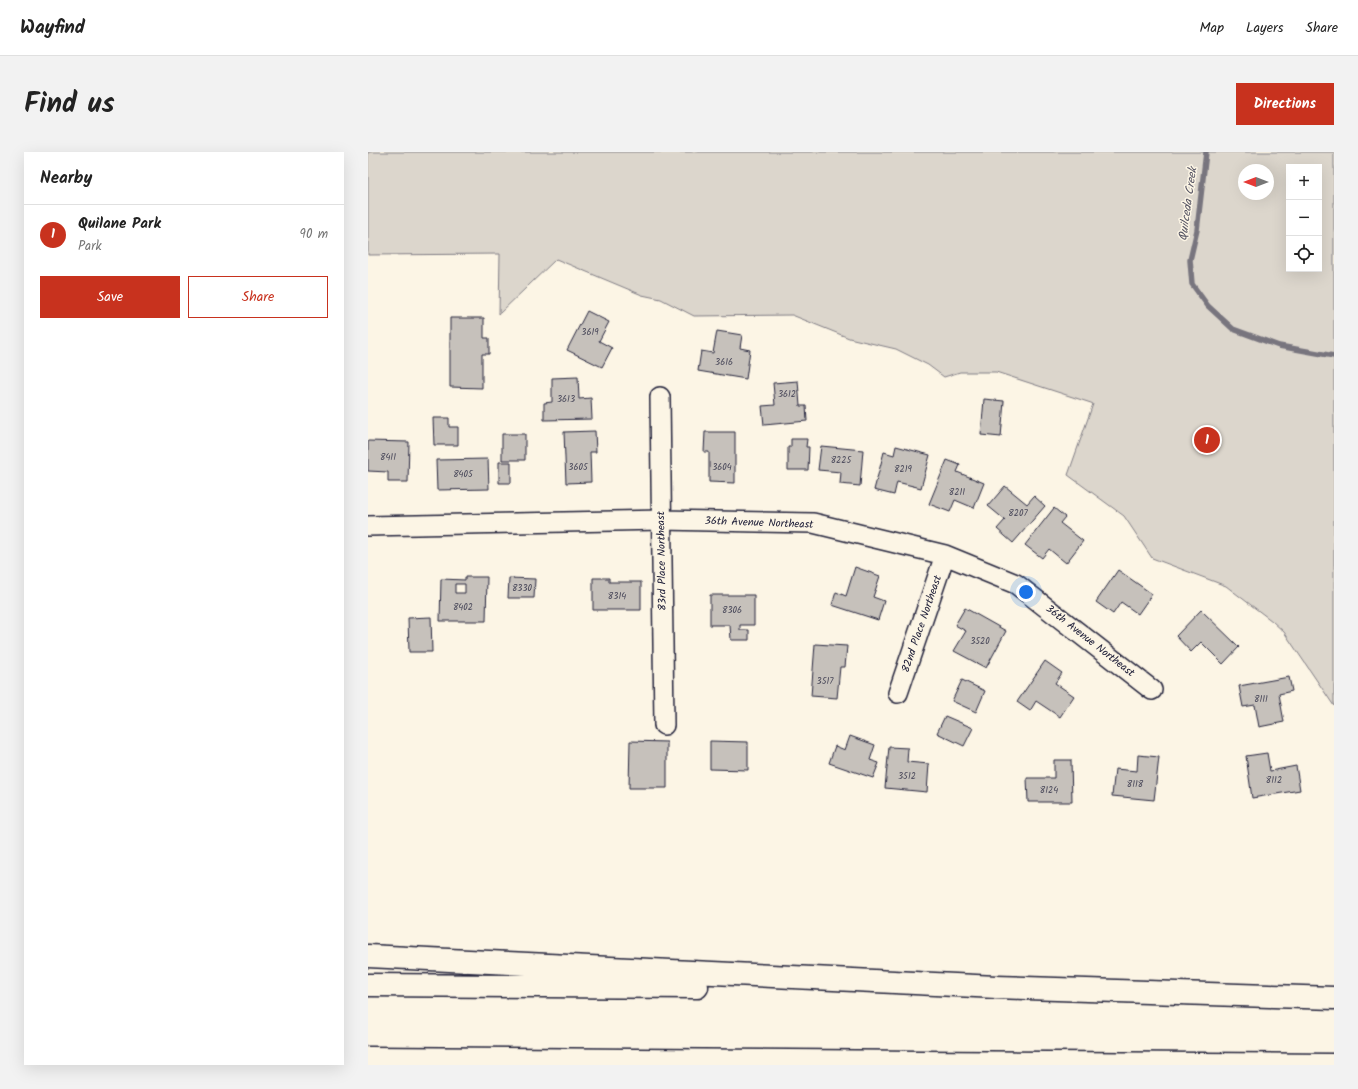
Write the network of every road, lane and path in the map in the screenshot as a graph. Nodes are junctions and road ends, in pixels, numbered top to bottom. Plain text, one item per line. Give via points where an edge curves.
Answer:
1 (660, 397) dead end
2 (662, 520) junction
3 (368, 526) edge
4 (945, 555) junction
5 (1152, 690) dead end
6 (898, 693) dead end
7 (664, 725) dead end
8 (368, 956) edge
9 (368, 986) edge
10 (996, 988) junction
11 (1334, 998) edge
12 (368, 1058) edge
13 (793, 1060) junction
14 (709, 1065) edge
15 (1334, 1065) edge

1 - 2 street, 83rd Place Northeast
2 - 3 street, 36th Avenue Northeast
2 - 4 street, 36th Avenue Northeast via 813,523
2 - 7 street, 83rd Place Northeast
4 - 5 street, 36th Avenue Northeast via 1016,584
4 - 6 street, 82nd Place Northeast
8 - 10 highway
9 - 10 highway
10 - 11 highway
12 - 13 highway
13 - 14 highway
13 - 15 highway

